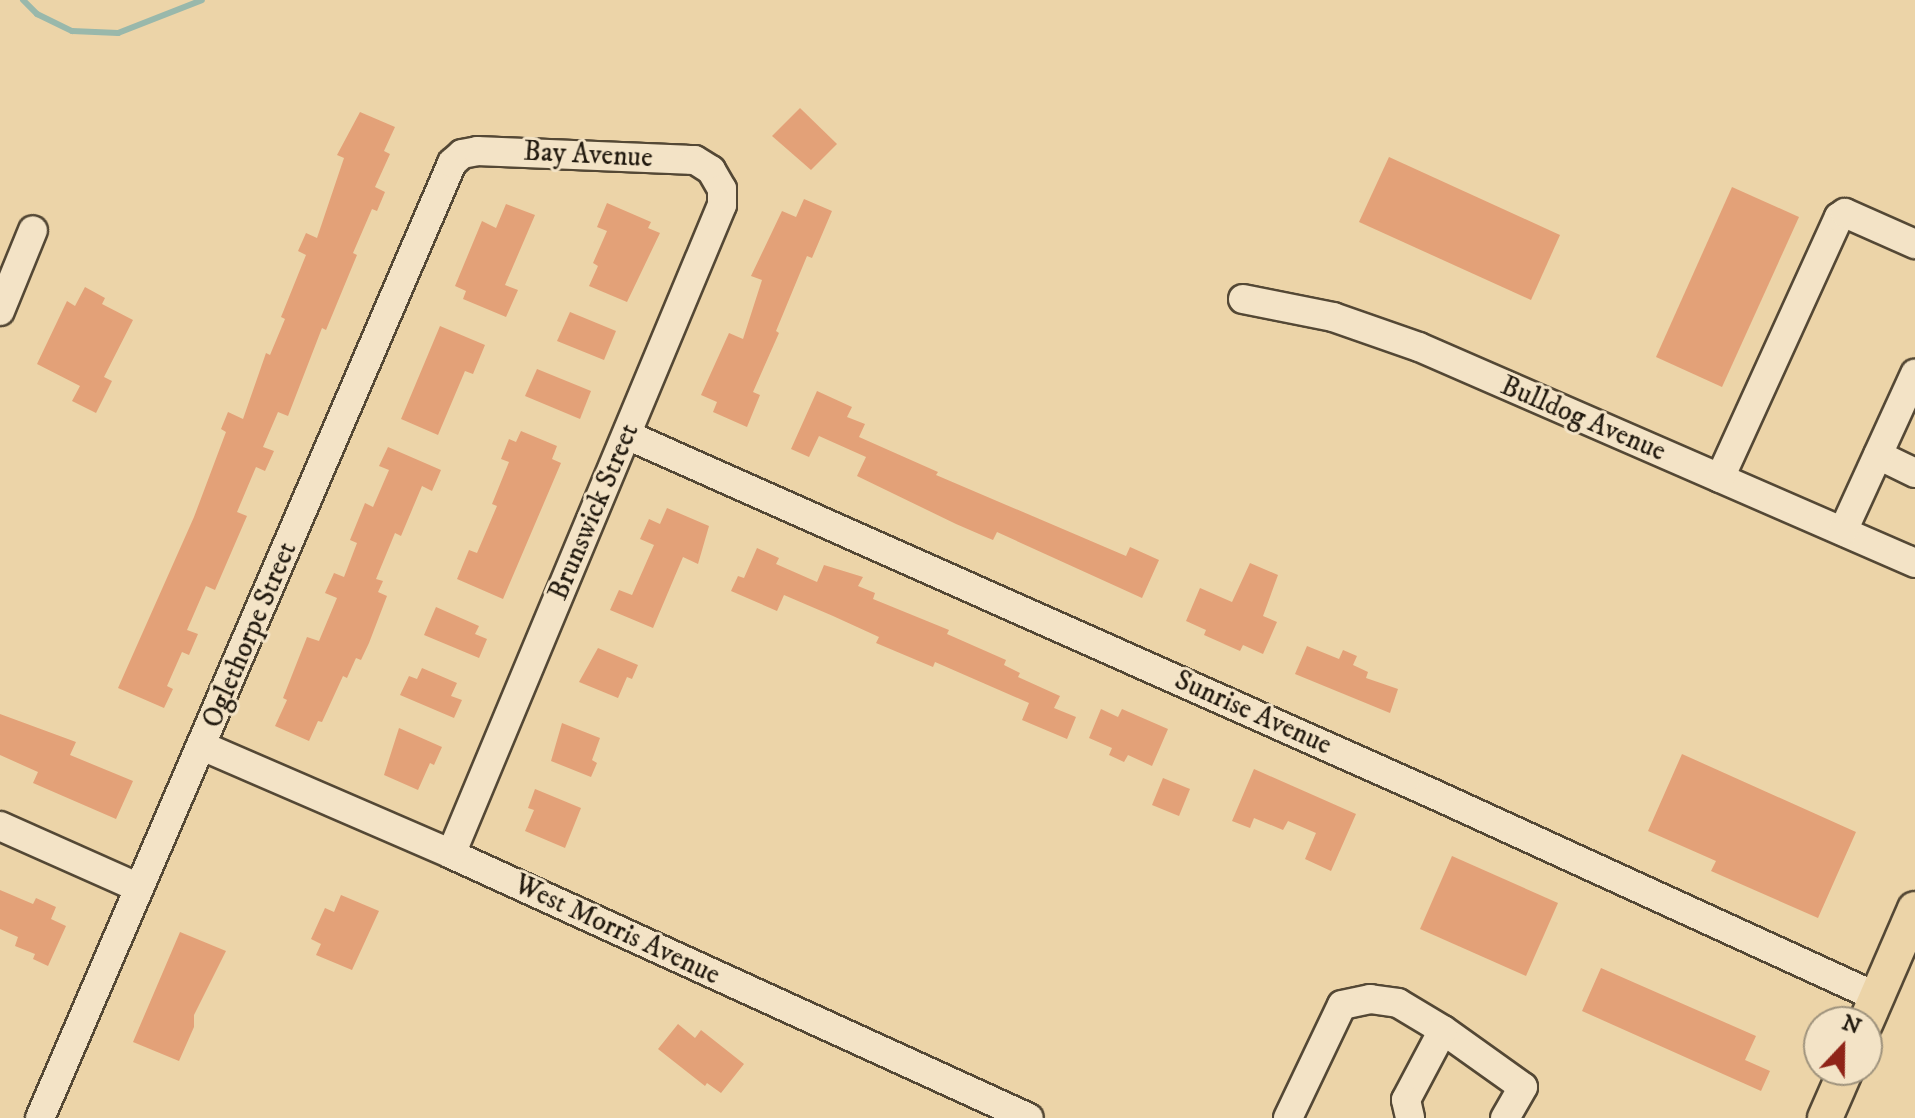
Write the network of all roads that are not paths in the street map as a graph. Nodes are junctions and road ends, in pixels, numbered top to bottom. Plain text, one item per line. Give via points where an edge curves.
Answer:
1 (462, 154) joint
2 (711, 170) joint
3 (33, 230) dead end
4 (1915, 244) edge
5 (1243, 299) dead end
6 (0, 311) edge
7 (1915, 374) edge
8 (627, 435) junction
9 (1878, 455) junction
10 (1915, 473) edge
11 (1720, 478) junction
12 (1843, 531) junction
13 (1915, 563) edge
14 (202, 746) junction
15 (0, 826) edge
16 (451, 854) junction
17 (139, 888) junction
18 (1915, 909) edge
19 (1864, 1006) edge
20 (1874, 1006) edge
21 (1443, 1030) junction
22 (1839, 1086) edge
23 (40, 1118) edge
24 (1029, 1118) edge
25 (1288, 1118) edge
26 (1410, 1118) edge
27 (1505, 1118) edge
28 (1825, 1118) edge

1 - 2 street, Bay Avenue via 695,160
1 - 14 street, Oglethorpe Street via 446,177
2 - 8 street, Brunswick Street via 722,189 722,205
3 - 6 street
4 - 11 street via 1845,213 1839,217
5 - 11 street, Bulldog Avenue via 1376,331
7 - 9 street
8 - 16 street, Brunswick Street
8 - 19 street, Sunrise Avenue via 1429,792
9 - 10 street
9 - 12 street
11 - 12 street, Bulldog Avenue
12 - 13 street, Bulldog Avenue
14 - 16 street, West Morris Avenue
14 - 17 street, Oglethorpe Street
15 - 17 street
16 - 24 street, West Morris Avenue
17 - 23 street, Oglethorpe Street
18 - 20 main road
21 - 25 street via 1398,1003 1370,999 1342,1005
21 - 26 street via 1406,1100
21 - 27 street via 1523,1087
22 - 28 main road

